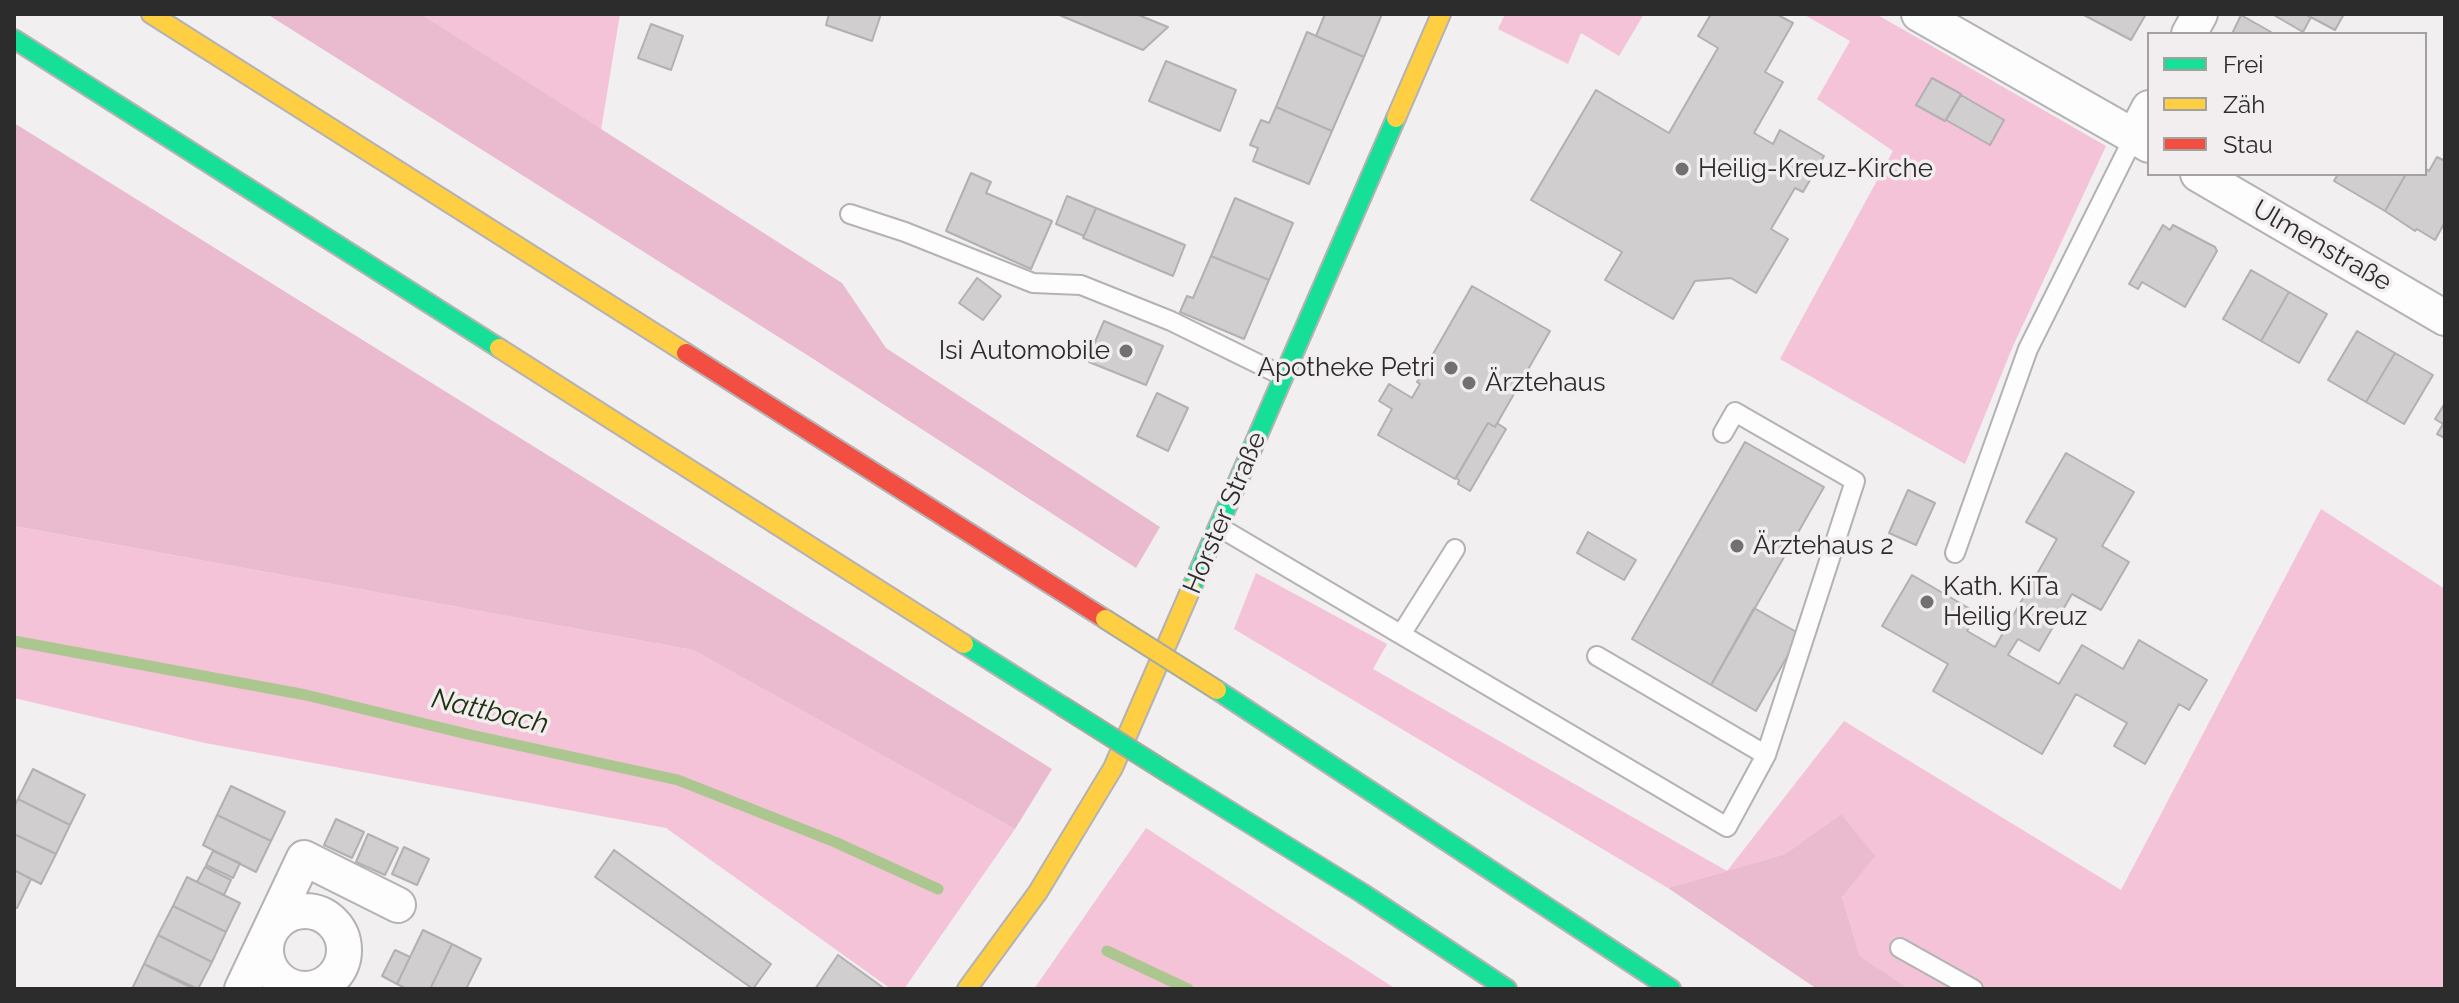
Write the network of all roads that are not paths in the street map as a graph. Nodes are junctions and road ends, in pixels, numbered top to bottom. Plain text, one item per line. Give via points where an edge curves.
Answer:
1 (151, 14) edge
2 (1441, 14) edge
3 (1919, 14) edge
4 (2200, 14) edge
5 (2190, 32) edge
6 (14, 39) edge
7 (2144, 130) edge
8 (2201, 176) edge
9 (850, 214) dead end
10 (2445, 318) edge
11 (1283, 376) junction
12 (1723, 433) dead end
13 (1219, 527) junction
14 (1455, 549) dead end
15 (1955, 553) dead end
16 (1402, 633) junction
17 (1597, 656) dead end
18 (1766, 755) junction
19 (398, 905) dead end
20 (270, 932) junction
21 (1900, 948) dead end
22 (242, 989) edge
23 (302, 989) edge
24 (967, 989) edge
25 (1507, 989) edge
26 (1671, 989) edge
27 (1973, 989) edge

1 - 26 main road, bridge via 1217,690
2 - 11 main road, Horster Straße
3 - 7 street
4 - 5 street
6 - 25 main road, bridge
7 - 15 lane via 2028,349
8 - 10 street, Ulmenstraße
9 - 11 lane via 1033,283 1081,285 1171,321
11 - 13 main road, Horster Straße
12 - 18 lane via 1735,412 1855,481
13 - 16 lane
13 - 24 main road, Horster Straße via 1113,768 1038,892
14 - 16 lane
16 - 18 lane via 1727,827
17 - 18 lane
19 - 20 street via 304,858
20 - 22 street
20 - 23 street via 266,946 275,975
20 - 23 street via 293,912 308,910 336,924 345,953 341,968 318,988
21 - 27 lane

